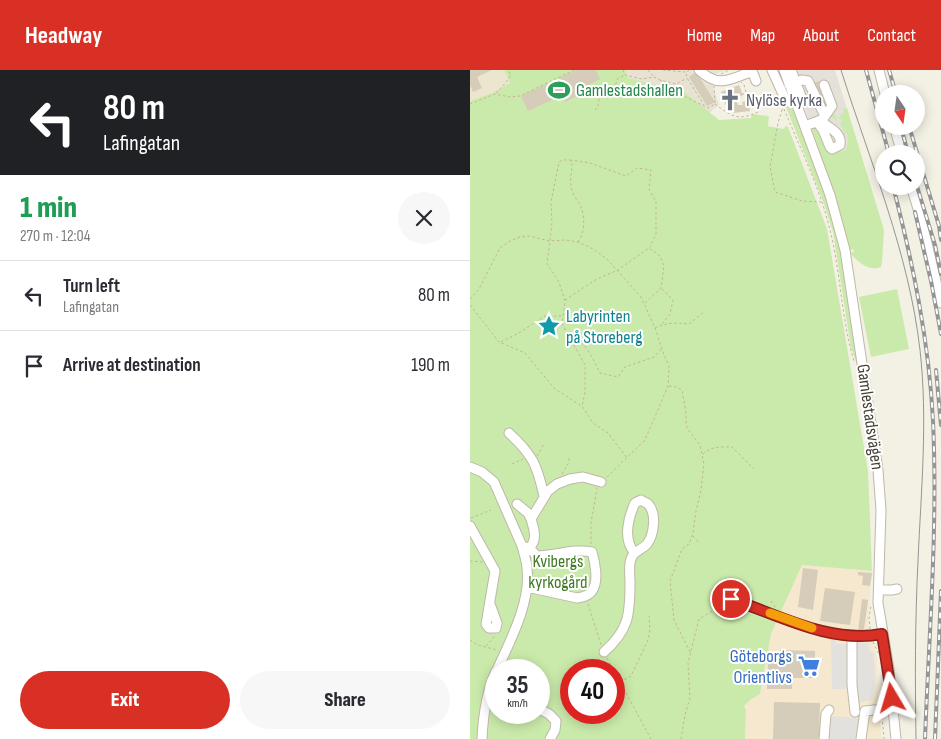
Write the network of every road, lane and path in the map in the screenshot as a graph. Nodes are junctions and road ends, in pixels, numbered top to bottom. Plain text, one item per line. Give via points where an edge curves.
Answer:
1 (508, 70) edge
2 (574, 70) edge
3 (624, 70) edge
4 (648, 70) edge
5 (663, 70) edge
6 (689, 70) edge
7 (699, 70) edge
8 (772, 70) edge
9 (784, 70) edge
10 (791, 70) edge
11 (879, 70) edge
12 (686, 73) junction
13 (625, 75) junction
14 (654, 77) junction
15 (687, 78) junction
16 (660, 80) junction
17 (739, 81) dead end
18 (756, 81) dead end
19 (793, 83) junction
20 (715, 85) dead end
21 (824, 85) dead end
22 (883, 85) edge
23 (495, 94) junction
24 (738, 98) dead end
25 (796, 103) junction
26 (470, 104) edge
27 (715, 104) junction
28 (782, 104) dead end
29 (705, 107) junction
30 (783, 107) junction
31 (595, 110) dead end
32 (821, 119) junction
33 (805, 126) junction
34 (570, 160) junction
35 (914, 195) edge
36 (822, 202) junction
37 (549, 241) junction
38 (578, 242) junction
39 (649, 248) junction
40 (618, 270) junction
41 (661, 288) junction
42 (470, 299) edge
43 (564, 301) junction
44 (941, 303) edge
45 (644, 304) junction
46 (470, 305) edge
47 (705, 311) dead end
48 (563, 316) junction
49 (662, 325) junction
50 (655, 328) junction
51 (568, 336) junction
52 (499, 342) junction
53 (661, 349) junction
54 (856, 366) dead end
55 (668, 386) junction
56 (582, 406) junction
57 (509, 433) dead end
58 (544, 444) dead end
59 (703, 454) junction
60 (532, 457) junction
61 (568, 457) dead end
62 (627, 459) junction
63 (512, 464) dead end
64 (470, 467) edge
65 (754, 469) dead end
66 (601, 482) junction
67 (560, 484) junction
68 (544, 496) junction
69 (517, 504) dead end
70 (491, 510) dead end
71 (470, 518) edge
72 (531, 519) junction
73 (470, 526) edge
74 (692, 535) junction
75 (699, 543) dead end
76 (525, 547) junction
77 (592, 552) junction
78 (634, 552) junction
79 (527, 587) junction
80 (897, 589) dead end
81 (879, 590) junction
82 (585, 596) junction
83 (731, 599) joint
84 (872, 600) dead end
85 (649, 616) dead end
86 (496, 628) joint
87 (882, 634) junction
88 (872, 636) junction
89 (852, 637) junction
90 (470, 640) edge
91 (486, 646) junction
92 (500, 651) dead end
93 (604, 652) junction
94 (690, 652) junction
95 (880, 656) dead end
96 (502, 659) edge
97 (608, 659) edge
98 (883, 678) dead end
99 (625, 679) edge
100 (625, 691) edge
101 (894, 708) junction
102 (881, 709) junction
103 (829, 710) dead end
104 (855, 712) dead end
105 (485, 713) edge
106 (550, 715) edge
107 (482, 739) edge
108 (550, 739) edge
109 (651, 739) edge
110 (681, 739) edge
111 (824, 739) edge
112 (861, 739) edge
113 (884, 739) edge
114 (896, 739) edge

1 - 23 path via 511,75
2 - 23 path via 520,96
3 - 13 path
4 - 14 path
5 - 12 path
6 - 12 path
7 - 18 street via 709,78 724,82 750,72
8 - 25 street, Gamlestadsvägen via 786,101
9 - 19 street, Gamlestadsvägen
10 - 19 street, Gamlestadsvägen
11 - 22 street
12 - 15 path
13 - 14 path
13 - 31 path via 618,78 610,94 599,99
14 - 16 path
15 - 16 path via 676,84
15 - 29 path
16 - 29 path via 670,89
17 - 24 path via 746,92
19 - 25 street, Gamlestadsvägen via 801,96
19 - 32 street via 808,81
20 - 27 path
21 - 32 street via 832,106
23 - 26 path
25 - 33 street, Gamlestadsvägen
27 - 29 path
27 - 30 path via 737,118 758,112 764,99
28 - 30 path
30 - 36 path
30 - 36 path via 770,167 776,192 802,201
32 - 33 street
33 - 81 street, Gamlestadsvägen via 836,213 845,250 878,470 881,510
34 - 37 path via 560,162 551,202
34 - 38 path via 570,181 575,200 581,207 584,226
34 - 39 path via 590,163 626,176 638,168 651,170 649,188 656,202 656,234
35 - 44 street
36 - 54 path via 835,250 846,325
37 - 38 path
37 - 42 path via 520,237 500,248 479,289
37 - 43 path via 546,264 559,282
38 - 40 path via 607,259
39 - 40 path
39 - 41 path via 660,256 664,266
40 - 43 path via 595,280
40 - 45 path
41 - 45 path
41 - 49 path via 673,300 670,314
43 - 48 path
45 - 50 path
46 - 52 path
47 - 49 path via 689,324 674,322
48 - 51 path via 562,324
48 - 52 path via 545,316
49 - 50 path
50 - 53 path
51 - 53 path via 588,348 600,373 618,377 625,368 654,357
51 - 56 path via 585,365
52 - 56 path via 525,354 554,388
53 - 55 path via 669,366
55 - 59 path via 682,390 686,425
55 - 62 path via 646,440
56 - 62 path
57 - 60 street
58 - 60 path
59 - 65 path via 717,447 732,447
59 - 74 path via 701,490
60 - 63 path
60 - 68 street
61 - 67 path
62 - 66 path
64 - 76 street via 494,482
66 - 67 street via 583,477
66 - 77 path via 596,491 591,523
67 - 68 street
68 - 72 street
69 - 72 street
70 - 71 path
72 - 76 street via 534,540
73 - 86 street via 495,571 490,604 496,617
74 - 75 path
74 - 94 path via 689,544 682,549 670,581 674,620
76 - 77 street via 537,556 583,550
76 - 79 street
77 - 82 street via 595,582 592,592
78 - 78 street via 648,543 653,529 652,511 641,500 635,503 628,525 630,547
78 - 93 street via 630,563 630,608 626,626 617,641
79 - 82 street via 578,598
79 - 96 street
80 - 81 street
81 - 87 street, Gamlestadsvägen
82 - 93 path
83 - 89 street via 802,625
83 - 94 path via 699,619
84 - 88 path via 869,618
85 - 99 path via 648,640 631,676
86 - 91 path via 496,635
87 - 88 street
87 - 101 street, Gamlestadsvägen
88 - 89 street
88 - 95 path
89 - 104 street
90 - 91 path
91 - 92 path
93 - 97 path
94 - 110 path via 690,698
98 - 102 path
100 - 109 path
101 - 102 street
101 - 114 street, Gamlestadsvägen
102 - 112 street via 865,712
102 - 113 path
103 - 111 street
105 - 107 street
106 - 108 street via 556,721

